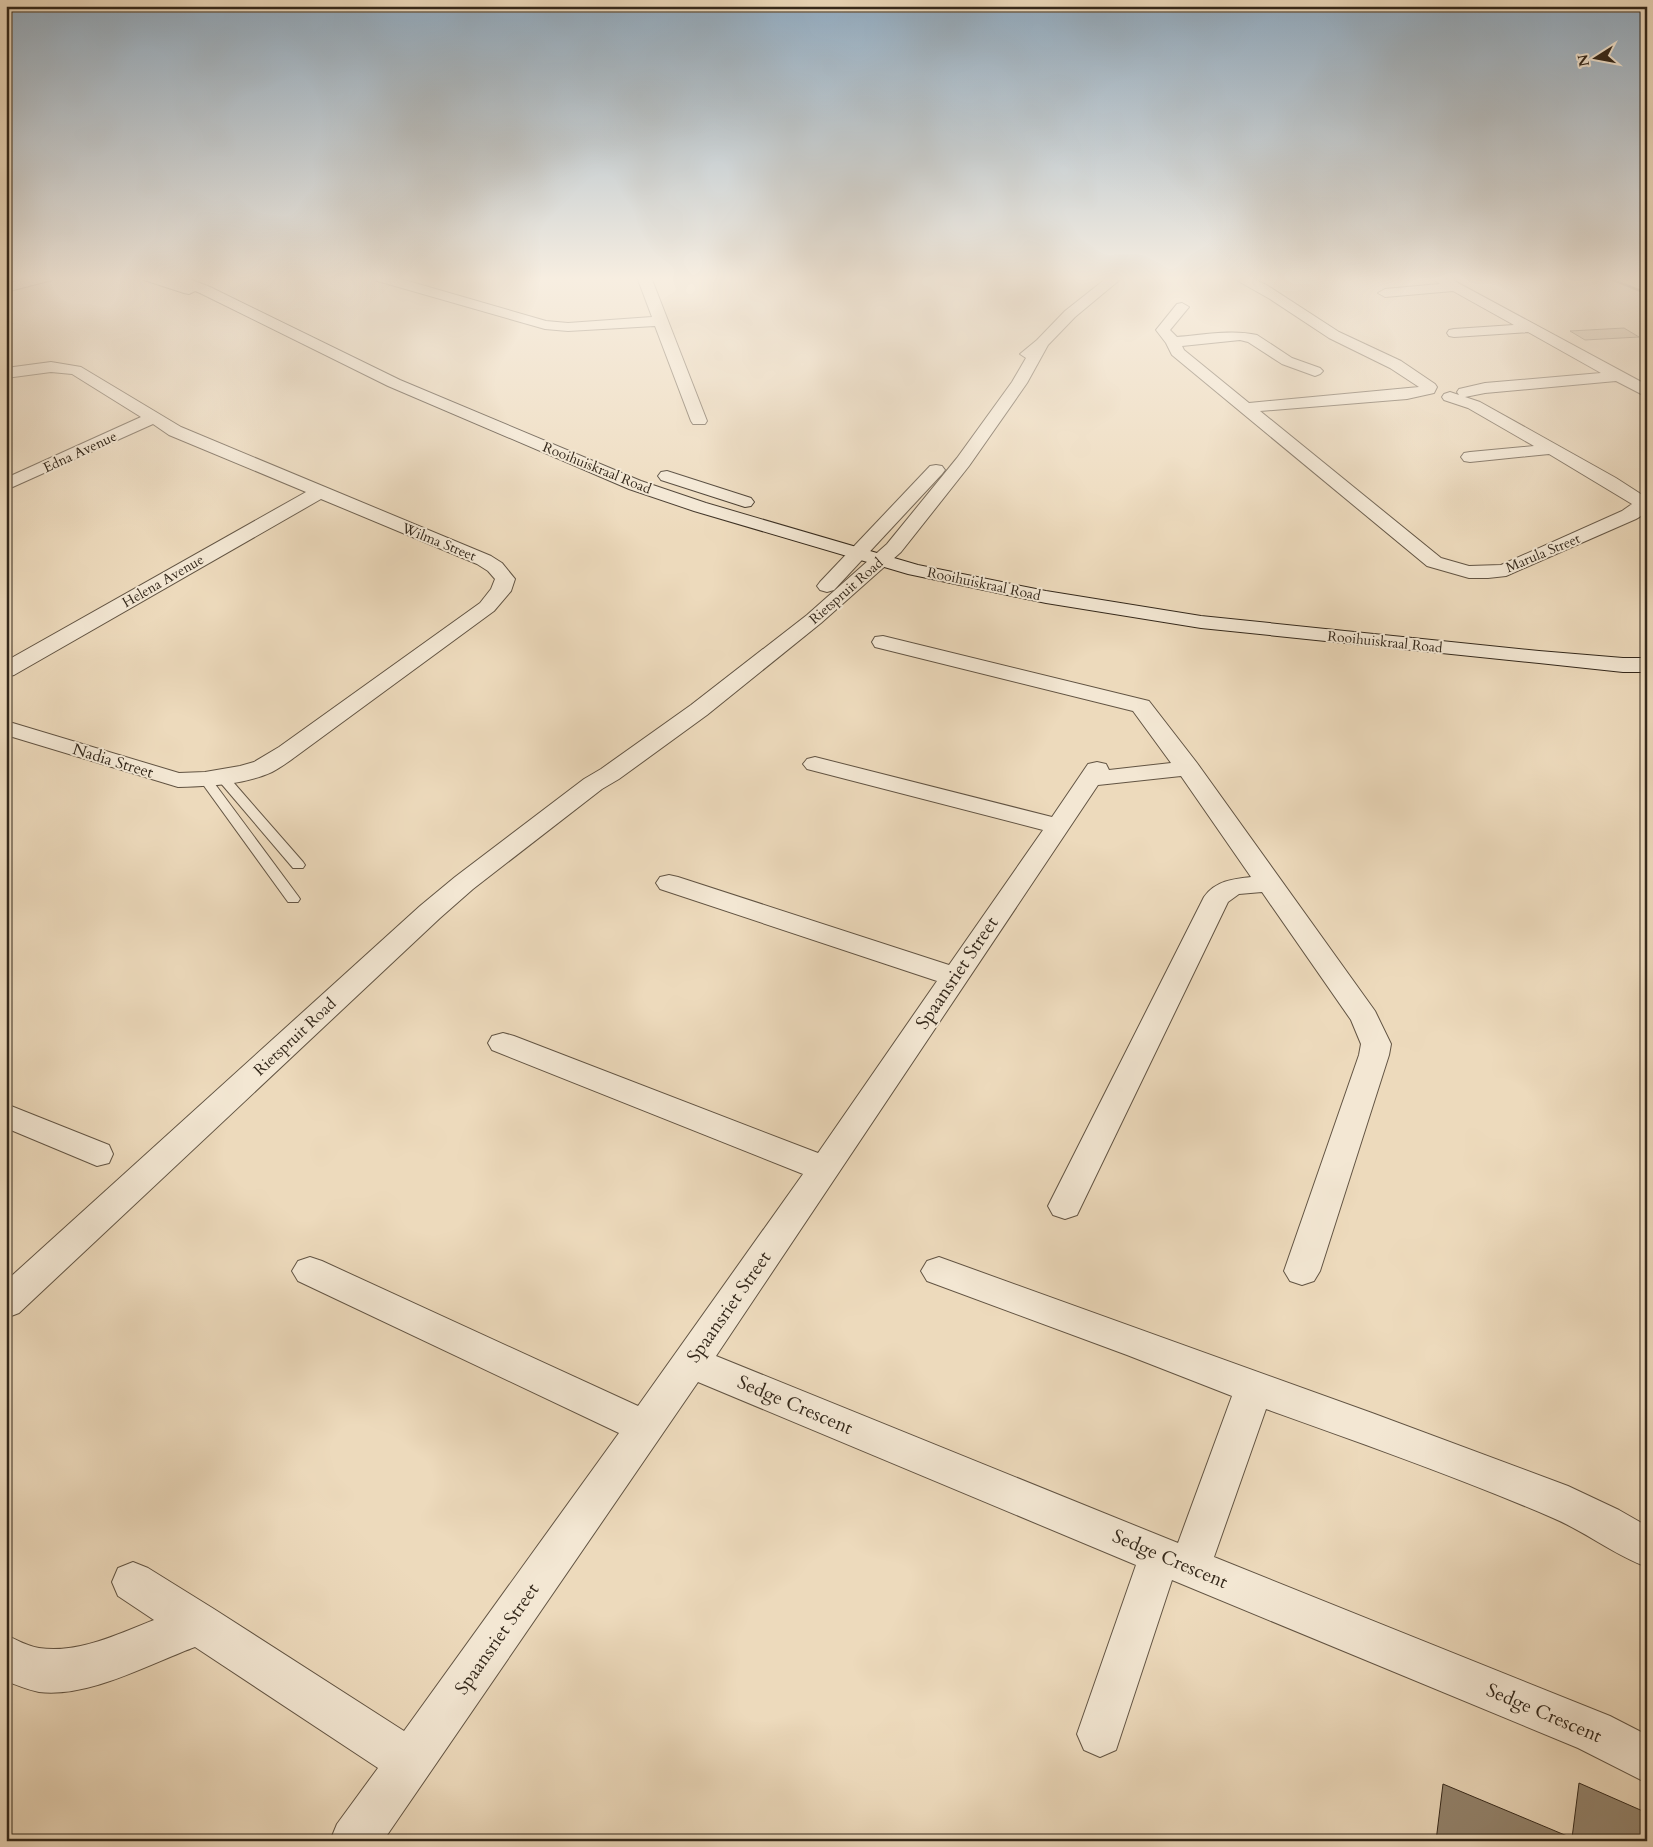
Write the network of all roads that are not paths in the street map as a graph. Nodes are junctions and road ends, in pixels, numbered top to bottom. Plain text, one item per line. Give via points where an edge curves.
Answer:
1 (677, 363) edge
2 (1018, 363) edge
3 (1030, 363) edge
4 (1190, 363) edge
5 (1295, 363) edge
6 (1391, 363) edge
7 (1404, 363) edge
8 (1594, 363) edge
9 (356, 364) joint
10 (1315, 371) dead end
11 (6, 373) edge
12 (1647, 374) edge
13 (1617, 376) junction
14 (1451, 392) junction
15 (1647, 392) edge
16 (1244, 408) junction
17 (153, 418) junction
18 (699, 421) dead end
19 (1552, 449) junction
20 (606, 455) dead end
21 (1470, 457) dead end
22 (653, 471) dead end
23 (6, 485) edge
24 (320, 492) junction
25 (1644, 504) edge
26 (863, 548) junction
27 (887, 555) junction
28 (883, 642) dead end
29 (1647, 665) edge
30 (6, 670) edge
31 (6, 728) edge
32 (816, 764) dead end
33 (1188, 768) junction
34 (214, 778) junction
35 (593, 784) junction
36 (1057, 826) junction
37 (298, 865) dead end
38 (670, 883) dead end
39 (1268, 883) junction
40 (293, 899) dead end
41 (955, 976) junction
42 (503, 1043) dead end
43 (6, 1115) edge
44 (97, 1154) dead end
45 (824, 1169) junction
46 (1065, 1206) dead end
47 (310, 1271) dead end
48 (939, 1271) dead end
49 (1302, 1271) dead end
50 (6, 1303) edge
51 (691, 1362) junction
52 (1254, 1388) junction
53 (645, 1427) junction
54 (1647, 1548) edge
55 (1175, 1561) junction
56 (134, 1582) dead end
57 (199, 1624) junction
58 (6, 1657) edge
59 (1100, 1734) dead end
60 (1647, 1760) edge
61 (410, 1762) junction
62 (354, 1841) edge

1 - 18 street
2 - 26 street, Rietspruit Road via 946,459
3 - 27 street, Rietspruit Road via 963,462
4 - 16 street, Marula Street
5 - 10 street
6 - 14 street, Marula Street
7 - 14 street, Marula Street
8 - 13 street
9 - 20 street, Rooihuiskraal Road
9 - 26 street, Rooihuiskraal Road via 636,484 700,507
11 - 17 street, Wilma Street via 51,367 82,373
12 - 13 street
13 - 14 street
13 - 15 street
14 - 16 street
14 - 19 street, Marula Street
16 - 25 street, Marula Street via 1428,558 1456,569 1492,572 1511,568 1629,515
17 - 23 street, Edna Avenue
17 - 24 street, Wilma Street via 196,440
19 - 21 street
19 - 25 street, Marula Street
22 - 26 street, Rooihuiskraal Road
24 - 30 street, Helena Avenue
24 - 34 street, Wilma Street via 484,560 501,573 504,585 486,607 287,752 263,767
26 - 27 street, Rooihuiskraal Road
26 - 35 street, Rietspruit Road via 822,592 689,695 617,758
27 - 29 street, Rooihuiskraal Road via 915,570 1046,597 1201,622 1475,651
27 - 35 street, Rietspruit Road via 814,619 699,710
28 - 33 street via 1140,706
31 - 34 street, Nadia Street via 167,778
32 - 36 street
33 - 36 street, Spaansriet Street via 1094,774
33 - 39 street
34 - 37 lane
34 - 40 lane
35 - 50 street, Rietspruit Road via 430,912
36 - 41 street, Spaansriet Street
38 - 41 street
39 - 46 street via 1232,887 1217,897
39 - 49 street via 1365,1018 1376,1044
41 - 45 street, Spaansriet Street
42 - 45 street
43 - 44 street
45 - 51 street, Spaansriet Street
47 - 53 street
48 - 52 street
51 - 53 street, Spaansriet Street
51 - 55 street, Sedge Crescent
52 - 54 street via 1568,1505
52 - 55 street
53 - 61 street, Spaansriet Street
55 - 59 street
55 - 60 street, Sedge Crescent via 1594,1732
56 - 57 street
57 - 58 street via 86,1668 51,1672 16,1664
57 - 61 street
61 - 62 street, Spaansriet Street

